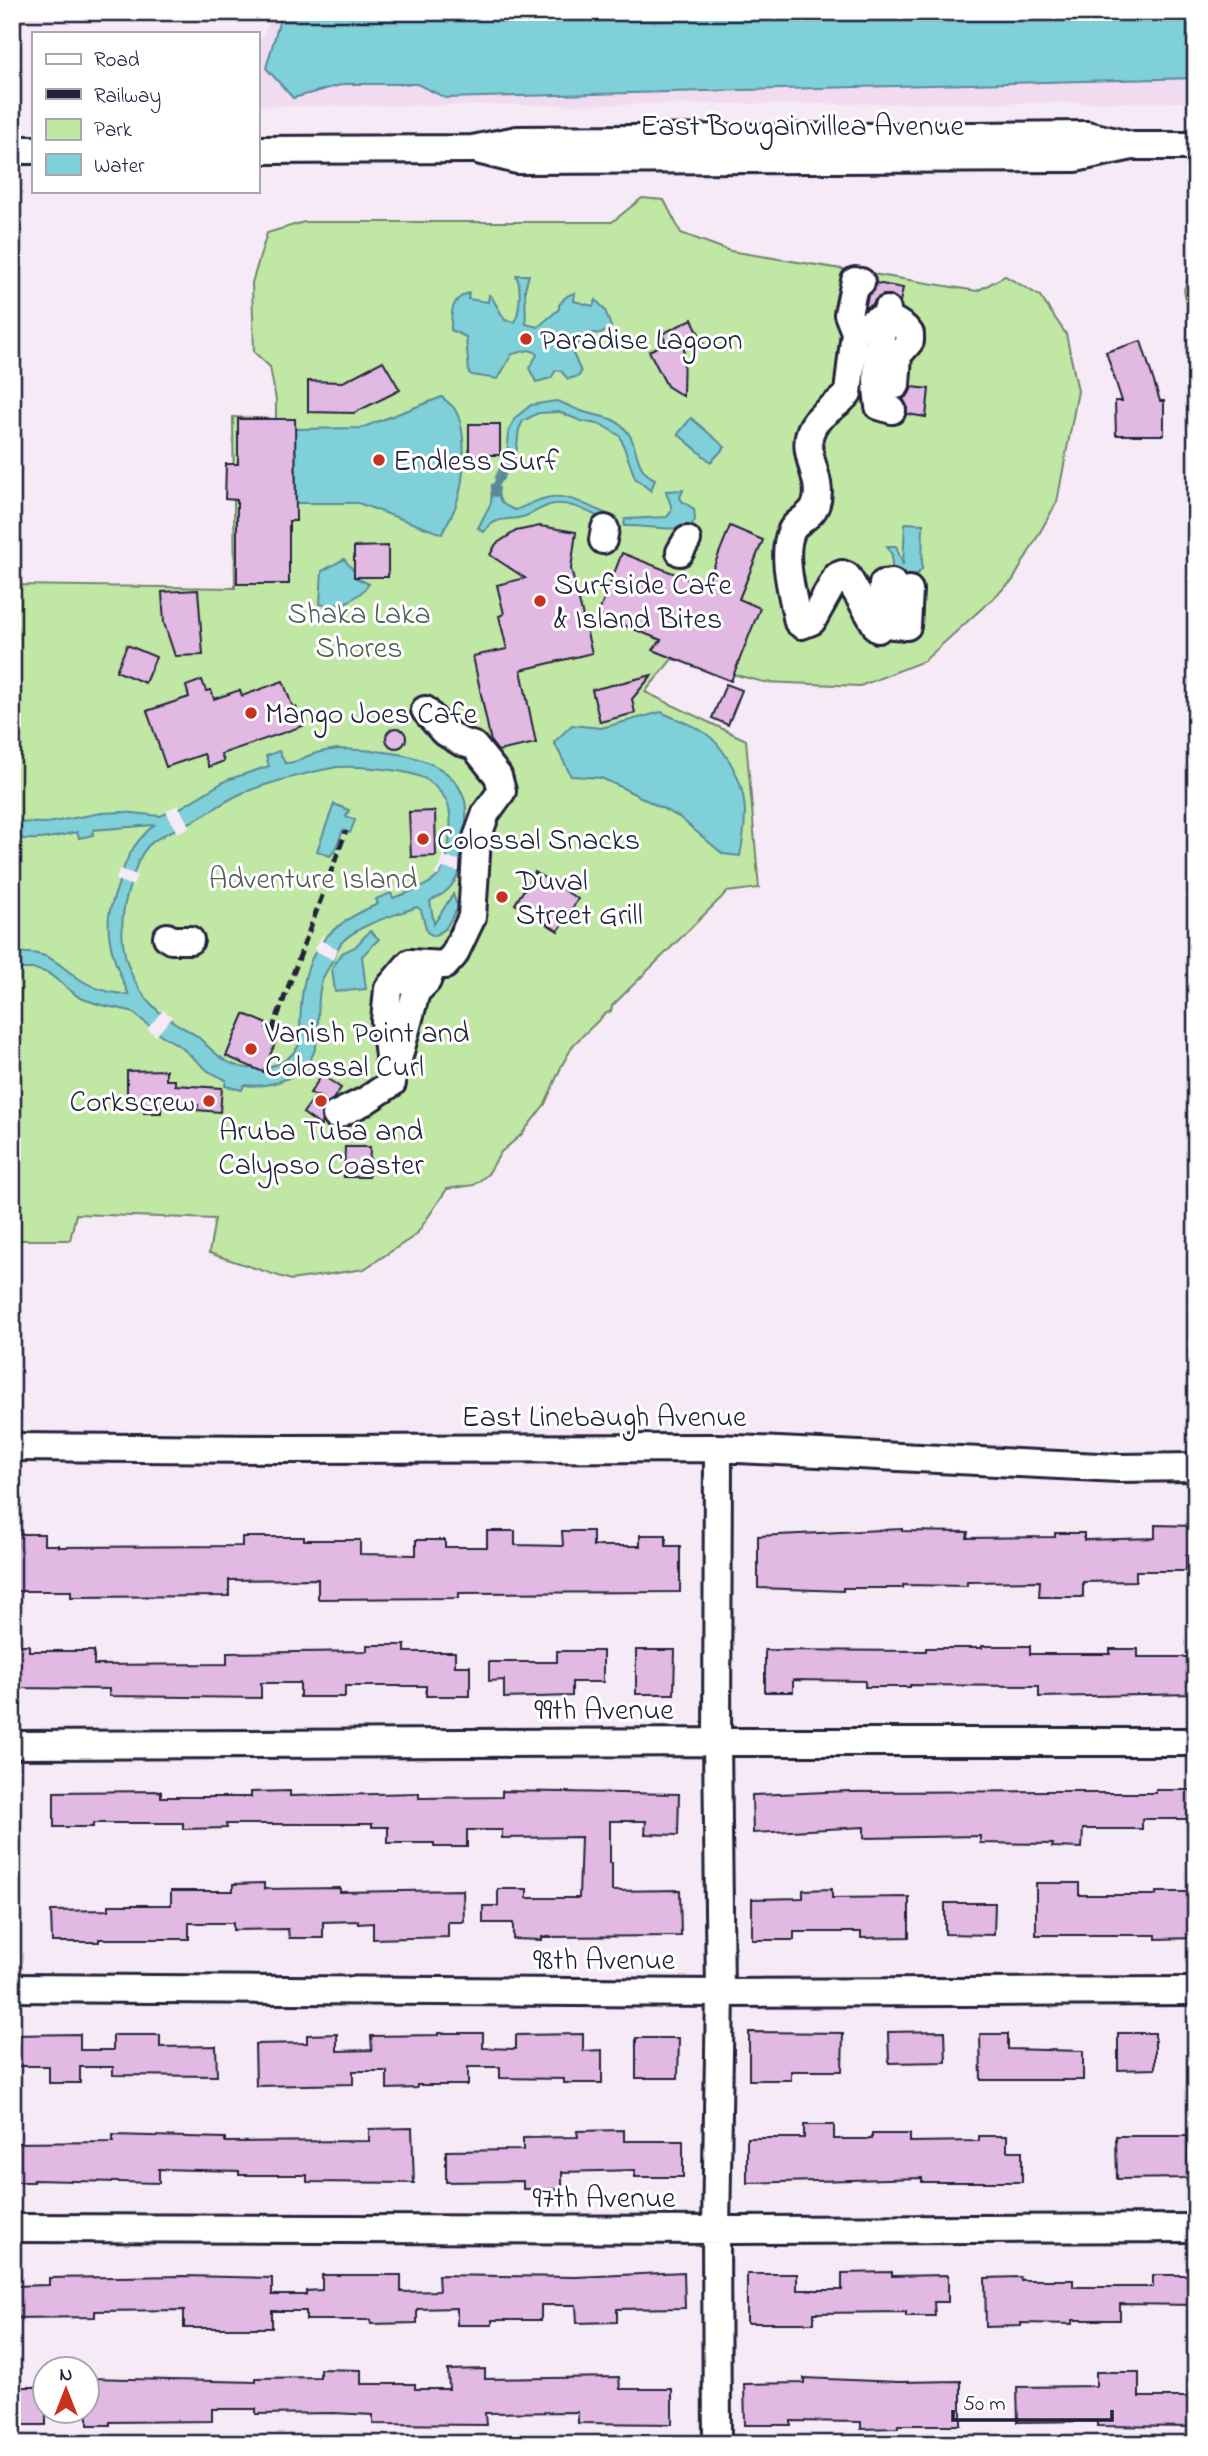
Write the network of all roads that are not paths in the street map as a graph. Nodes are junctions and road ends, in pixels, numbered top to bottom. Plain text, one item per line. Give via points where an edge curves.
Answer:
1 (1196, 146) edge
2 (12, 150) edge
3 (32, 150) edge
4 (259, 150) edge
5 (861, 282) dead end
6 (855, 332) junction
7 (894, 398) dead end
8 (909, 590) dead end
9 (425, 710) dead end
10 (336, 1115) dead end
11 (12, 1447) edge
12 (718, 1448) junction
13 (1196, 1467) edge
14 (717, 1742) junction
15 (1196, 1742) edge
16 (12, 1745) edge
17 (12, 1988) edge
18 (1196, 1991) edge
19 (720, 1993) junction
20 (12, 2228) edge
21 (1196, 2228) edge
22 (716, 2230) junction
23 (717, 2444) edge

1 - 4 street, East Bougainvillea Avenue via 1132,146 1087,135 517,140 473,149
2 - 3 street
5 - 6 street via 855,281 848,314
6 - 7 street via 886,315 910,334 898,355
6 - 8 street via 848,393 817,419 809,437 817,498 812,512 791,531 787,551 798,622 812,621 842,574 878,629 883,584 892,583 893,625 907,626
9 - 10 street via 443,731 474,746 498,776 502,791 486,813 477,838 472,917 450,962 410,963 388,989 385,1021 392,1083
11 - 12 street, East Linebaugh Avenue
12 - 13 street, East Linebaugh Avenue via 1119,1468
12 - 14 street
14 - 15 street, 99th Avenue
14 - 16 street, 99th Avenue
14 - 19 street
17 - 19 street, 98th Avenue
18 - 19 street, 98th Avenue
19 - 22 street
20 - 22 street, 97th Avenue
21 - 22 street, 97th Avenue
22 - 23 street

